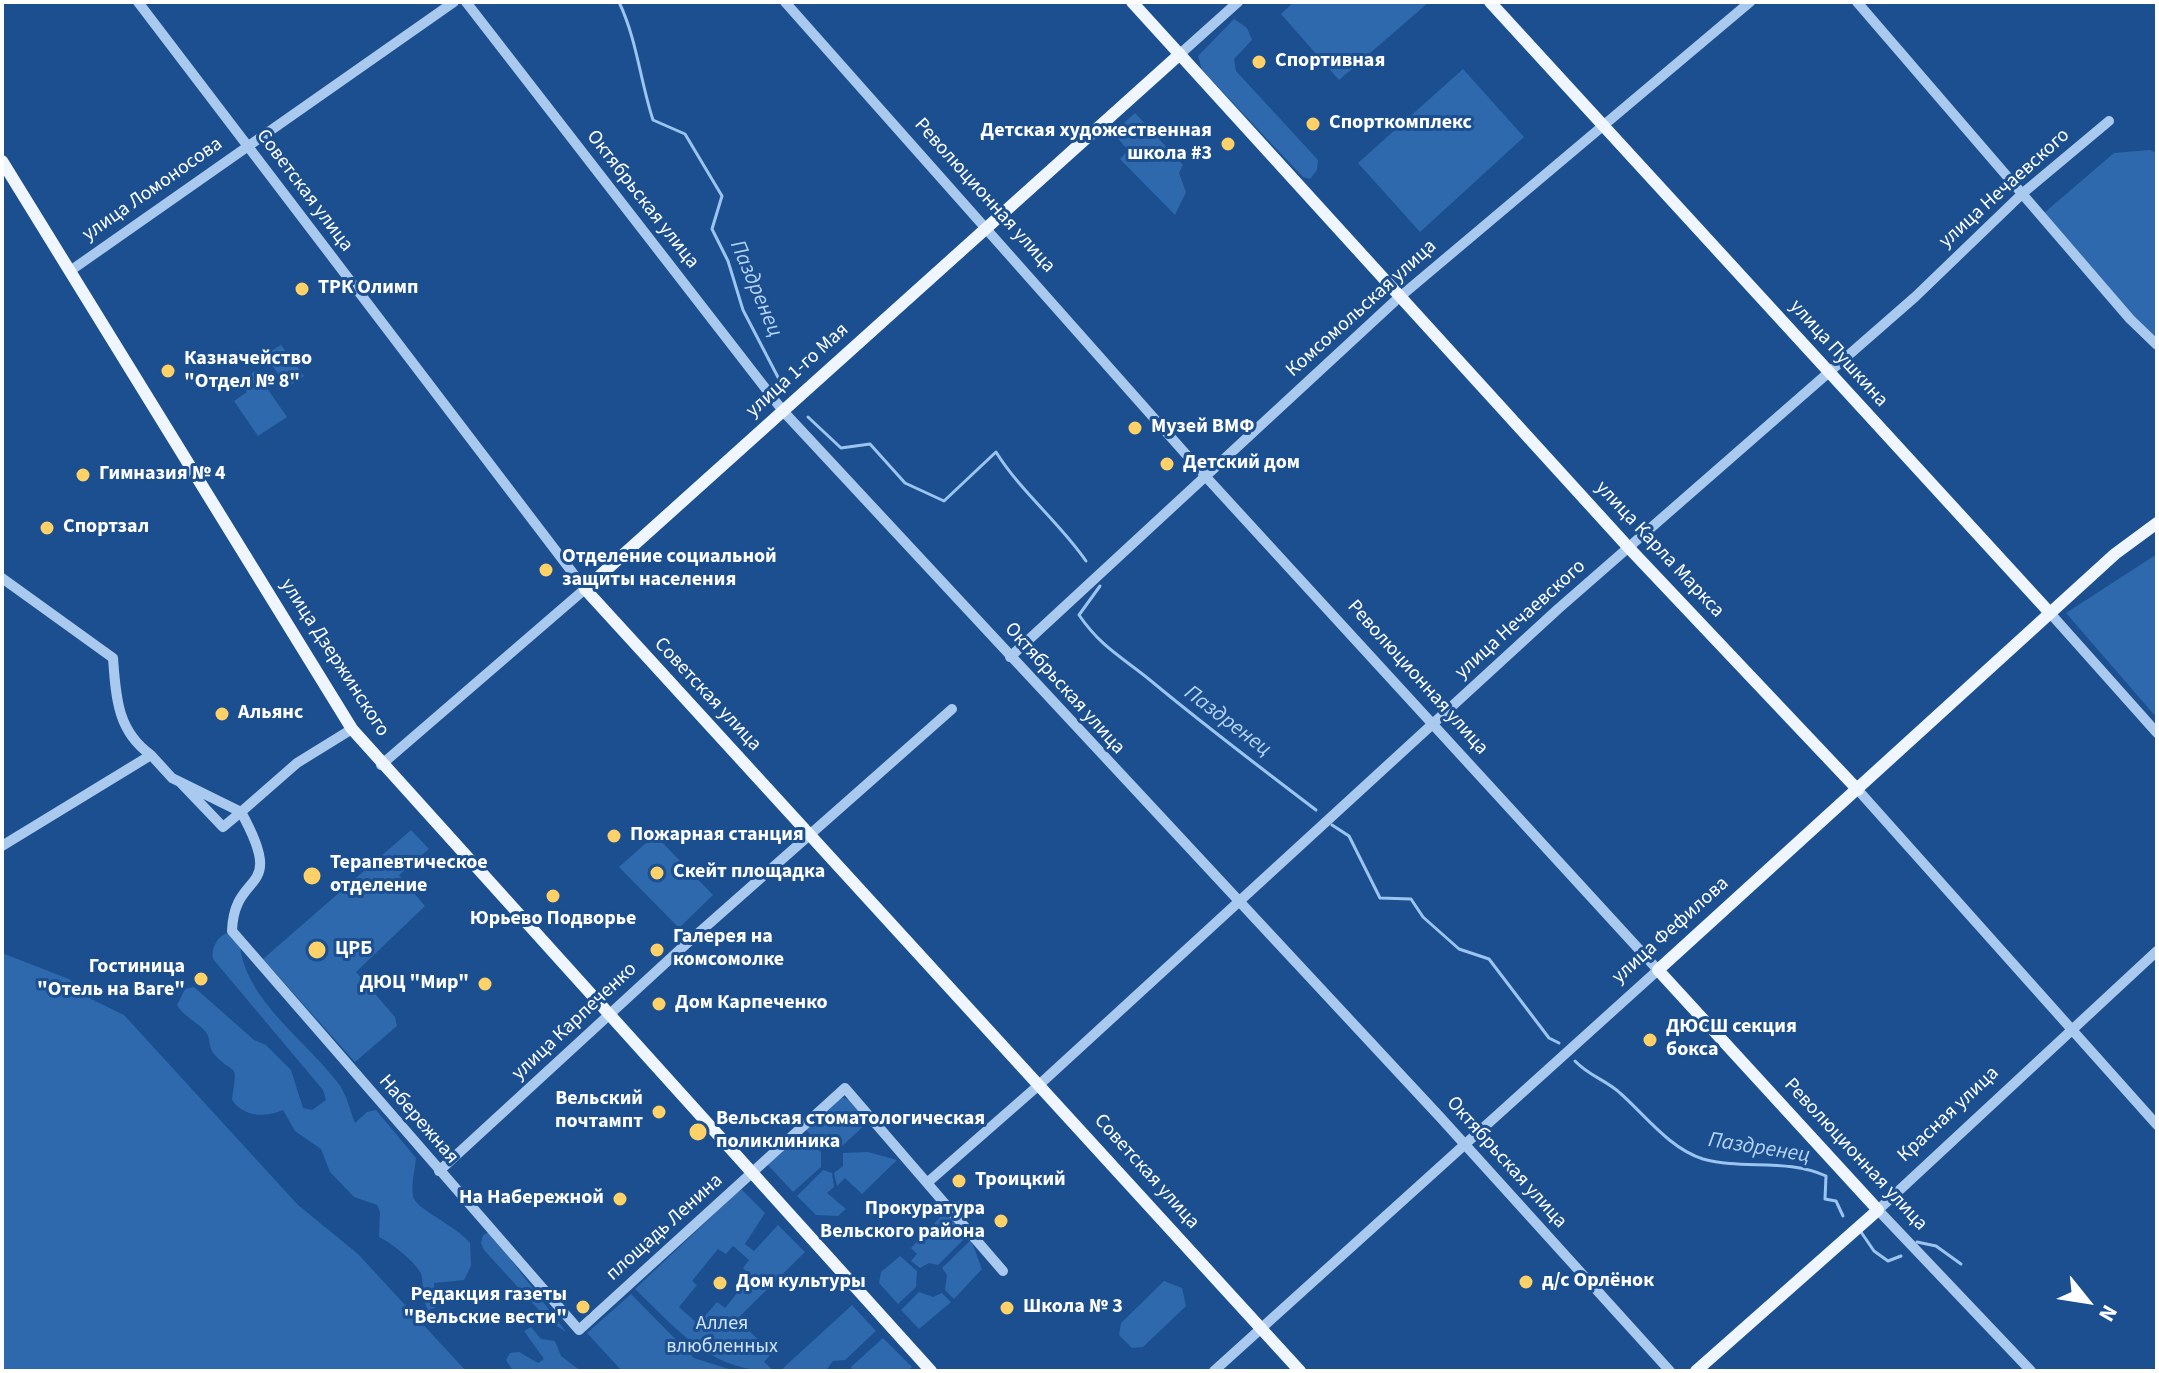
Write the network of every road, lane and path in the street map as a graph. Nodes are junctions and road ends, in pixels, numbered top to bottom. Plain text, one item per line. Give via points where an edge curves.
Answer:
1 (138, 2) edge
2 (454, 2) edge
3 (466, 2) edge
4 (785, 2) edge
5 (1132, 2) edge
6 (1238, 2) edge
7 (1490, 2) edge
8 (1750, 2) edge
9 (1857, 2) edge
10 (1180, 54) junction
11 (2109, 121) dead end
12 (1603, 126) junction
13 (245, 147) junction
14 (2, 161) edge
15 (2023, 193) junction
16 (987, 229) junction
17 (70, 271) junction
18 (1402, 295) junction
19 (2157, 345) edge
20 (1828, 373) junction
21 (783, 411) junction
22 (1207, 478) junction
23 (2157, 523) edge
24 (1629, 548) junction
25 (2, 578) edge
26 (585, 589) junction
27 (2050, 613) junction
28 (1010, 657) junction
29 (952, 709) dead end
30 (1432, 725) junction
31 (352, 729) junction
32 (2157, 733) edge
33 (151, 755) junction
34 (381, 765) junction
35 (180, 782) junction
36 (1858, 790) junction
37 (241, 812) junction
38 (808, 834) junction
39 (2, 846) edge
40 (1238, 901) junction
41 (2157, 951) edge
42 (1658, 970) junction
43 (609, 1014) junction
44 (2071, 1029) junction
45 (1040, 1084) junction
46 (2152, 1114) edge
47 (2157, 1125) edge
48 (1464, 1144) junction
49 (439, 1171) junction
50 (754, 1171) junction
51 (927, 1183) junction
52 (1878, 1210) junction
53 (1003, 1271) dead end
54 (1261, 1329) junction
55 (579, 1330) joint
56 (931, 1371) edge
57 (1214, 1371) edge
58 (1300, 1371) edge
59 (1670, 1371) edge
60 (1696, 1371) edge
61 (2031, 1371) edge

1 - 13 street, Советская улица
2 - 13 street, улица Ломоносова
3 - 21 street, Октябрьская улица
4 - 16 street, Революционная улица
5 - 10 main road, улица Карла Маркса
6 - 10 street, улица 1-го Мая
7 - 12 main road, улица Пушкина
8 - 12 street, Комсомольская улица
9 - 15 street
10 - 16 main road, улица 1-го Мая
10 - 18 main road, улица Карла Маркса
11 - 15 street, улица Нечаевского
12 - 18 street, Комсомольская улица
12 - 20 main road, улица Пушкина
13 - 17 street, улица Ломоносова
13 - 26 street, Советская улица
14 - 17 main road, улица Дзержинского
15 - 19 street
15 - 20 street, улица Нечаевского
16 - 21 main road, улица 1-го Мая
16 - 22 street, Революционная улица
17 - 31 main road, улица Дзержинского
18 - 22 street, Комсомольская улица
18 - 24 main road, улица Карла Маркса
20 - 24 street, улица Нечаевского
20 - 27 main road, улица Пушкина
21 - 26 main road, улица 1-го Мая
21 - 28 street, Октябрьская улица
22 - 28 street, Комсомольская улица
22 - 30 street, Революционная улица
23 - 27 main road, улица Фефилова
24 - 30 street, улица Нечаевского
24 - 36 main road, улица Карла Маркса
25 - 33 street via 113,658 116,707 133,743
26 - 34 street, улица 1-го Мая
26 - 38 main road, Советская улица
27 - 32 street, улица Пушкина
27 - 36 main road, улица Фефилова
28 - 40 street, Октябрьская улица
29 - 38 street, улица Карпеченко
30 - 40 street, улица Нечаевского
30 - 42 street, Революционная улица
31 - 34 main road, улица Дзержинского
31 - 37 street via 297,763
33 - 35 street
33 - 39 street
34 - 43 main road, улица Дзержинского
35 - 37 street
35 - 37 street via 223,827
36 - 42 main road, улица Фефилова
36 - 44 street, улица Карла Маркса
37 - 49 street, Набережная via 258,843 262,864 258,880 239,899 232,931
38 - 43 street, улица Карпеченко
38 - 45 main road, Советская улица
40 - 45 street, улица Нечаевского
40 - 48 street, Октябрьская улица
41 - 44 street, Красная улица
42 - 48 street, улица Фефилова
42 - 52 main road, Революционная улица
43 - 49 street, улица Карпеченко
43 - 50 main road, улица Дзержинского
44 - 46 street, улица Карла Маркса
44 - 52 street, Красная улица
45 - 51 street, улица Нечаевского
45 - 54 main road, Советская улица
46 - 47 street, улица Карла Маркса
48 - 54 street, улица Фефилова
48 - 59 street, Октябрьская улица
49 - 55 street, Набережная
50 - 51 street, площадь Ленина via 845,1088
50 - 55 street, площадь Ленина
50 - 56 main road, улица Дзержинского
51 - 53 street, площадь Ленина
52 - 60 main road, Красная улица
52 - 61 street, Революционная улица
54 - 57 street, улица Фефилова
54 - 58 main road, Советская улица

